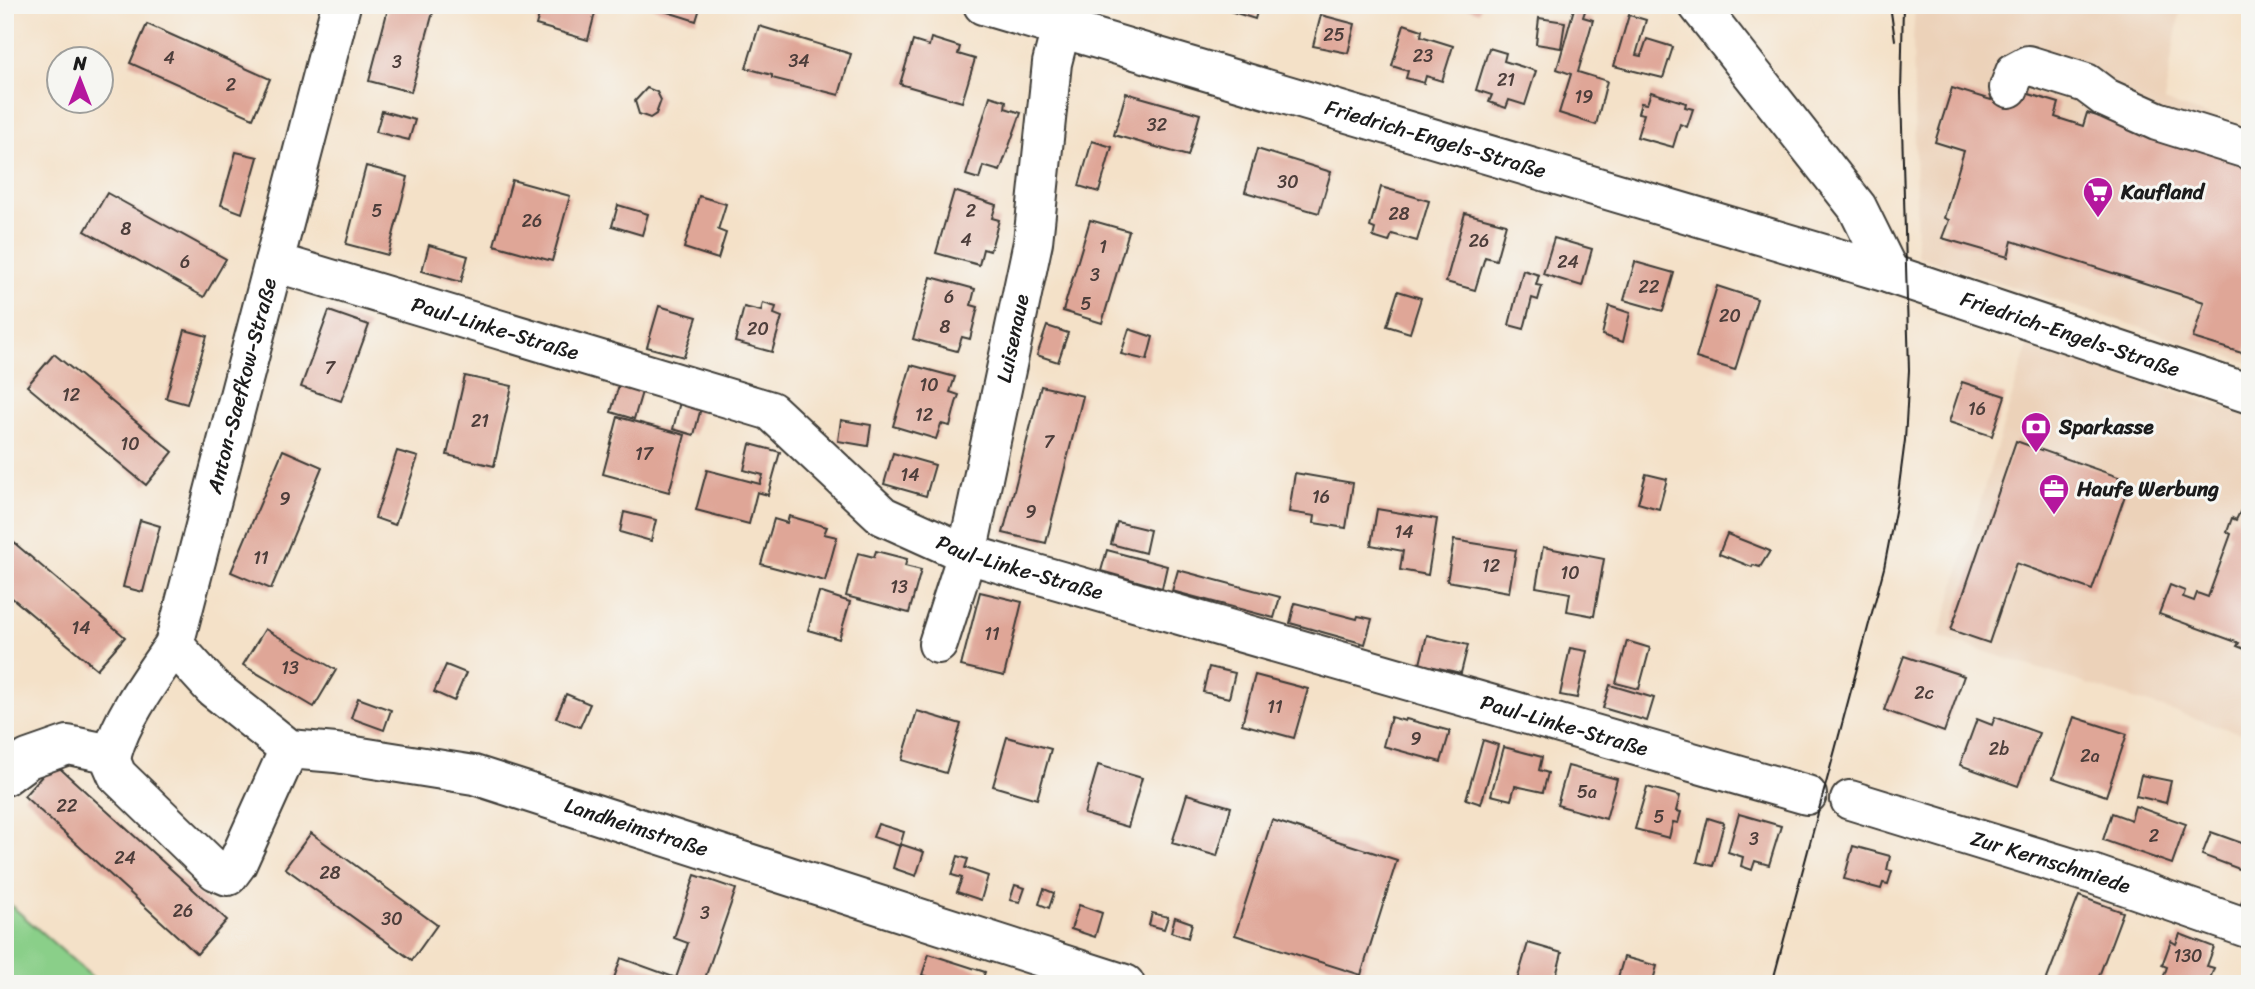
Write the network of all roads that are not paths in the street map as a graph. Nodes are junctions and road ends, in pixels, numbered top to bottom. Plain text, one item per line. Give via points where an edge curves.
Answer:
1 (341, 5) edge
2 (983, 5) edge
3 (1698, 5) edge
4 (1061, 28) junction
5 (2009, 89) dead end
6 (2250, 150) edge
7 (274, 262) junction
8 (1890, 274) junction
9 (2250, 394) edge
10 (967, 554) junction
11 (174, 645) junction
12 (938, 645) dead end
13 (289, 749) junction
14 (112, 754) junction
15 (5, 776) edge
16 (1807, 795) dead end
17 (1850, 800) dead end
18 (2250, 929) edge
19 (1125, 984) edge

1 - 7 street, Anton-Saefkow-Straße
2 - 4 street, Friedrich-Engels-Straße
3 - 8 street via 1857,207
4 - 8 street, Friedrich-Engels-Straße
4 - 10 street, Luisenaue via 1052,63 1033,242
5 - 6 street via 2015,72 2028,65 2086,83 2106,98 2157,121
7 - 10 street, Paul-Linke-Straße via 771,411 883,516
7 - 11 street, Anton-Saefkow-Straße
8 - 9 street, Friedrich-Engels-Straße
10 - 12 street, Luisenaue
10 - 16 street, Paul-Linke-Straße
11 - 13 street via 213,688
11 - 14 street, Anton-Saefkow-Straße via 147,685
13 - 14 street via 228,876 216,871 117,775
13 - 19 street, Landheimstraße via 474,775
14 - 15 street via 68,745 28,759
17 - 18 street, Zur Kernschmiede via 2095,874

